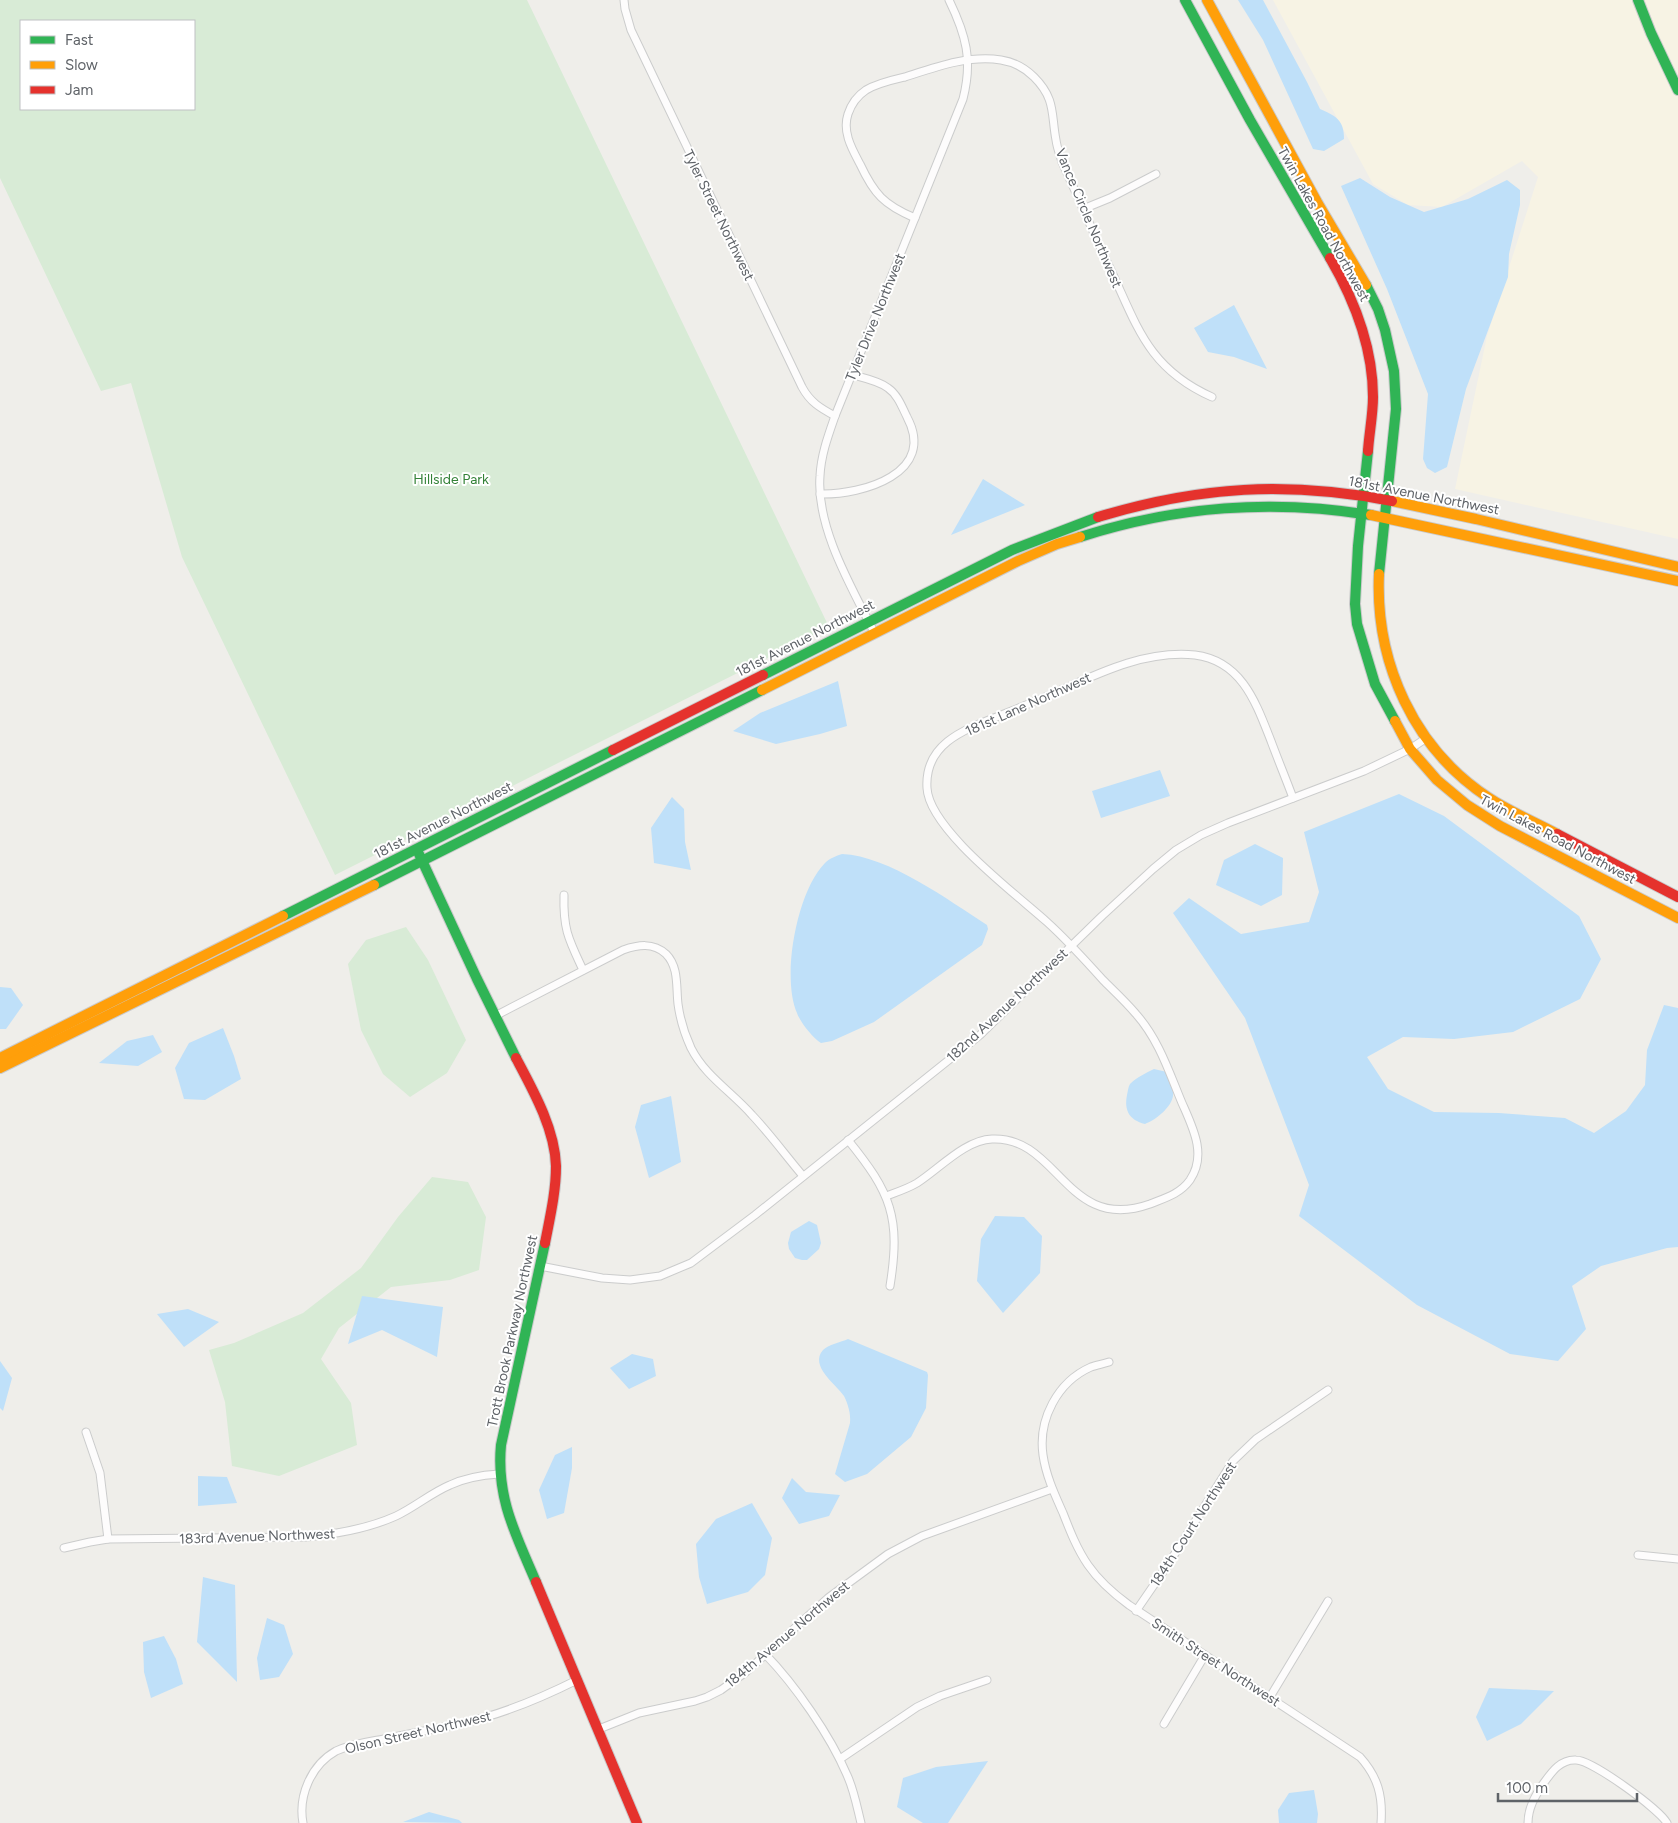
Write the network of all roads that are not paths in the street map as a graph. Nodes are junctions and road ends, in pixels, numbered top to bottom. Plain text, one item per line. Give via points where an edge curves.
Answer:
1 (624, 0) edge
2 (949, 0) edge
3 (1185, 0) edge
4 (1207, 0) edge
5 (1638, 0) edge
6 (969, 60) junction
7 (1678, 90) edge
8 (1156, 174) dead end
9 (1083, 208) junction
10 (915, 218) junction
11 (853, 375) junction
12 (1212, 397) dead end
13 (835, 416) junction
14 (820, 494) junction
15 (1364, 496) junction
16 (1388, 500) junction
17 (1362, 513) junction
18 (1386, 517) junction
19 (1678, 567) edge
20 (1678, 581) edge
21 (869, 622) junction
22 (875, 634) junction
23 (1425, 739) junction
24 (1410, 749) junction
25 (1293, 798) junction
26 (417, 849) junction
27 (422, 860) junction
28 (564, 895) dead end
29 (1678, 897) edge
30 (1678, 918) edge
31 (1072, 946) junction
32 (583, 970) junction
33 (495, 1016) junction
34 (0, 1058) edge
35 (0, 1068) edge
36 (848, 1140) junction
37 (803, 1176) junction
38 (886, 1196) junction
39 (540, 1266) junction
40 (890, 1286) dead end
41 (1109, 1362) dead end
42 (1328, 1390) dead end
43 (86, 1432) dead end
44 (499, 1474) junction
45 (1052, 1489) junction
46 (108, 1539) junction
47 (64, 1548) dead end
48 (1638, 1555) dead end
49 (1678, 1559) edge
50 (1328, 1601) dead end
51 (1136, 1610) junction
52 (765, 1654) junction
53 (1205, 1656) junction
54 (577, 1680) junction
55 (987, 1680) dead end
56 (1270, 1697) junction
57 (1164, 1724) dead end
58 (599, 1729) junction
59 (840, 1759) junction
60 (303, 1823) edge
61 (637, 1823) edge
62 (861, 1823) edge
63 (1381, 1823) edge
64 (1528, 1823) edge
65 (1667, 1823) edge

1 - 13 street, Tyler Street Northwest via 631,30 802,387 817,407
2 - 6 street, Tyler Drive Northwest via 962,29
3 - 15 main road, Twin Lakes Road Northwest via 1337,270 1358,316 1368,350 1373,397
4 - 16 main road, Twin Lakes Road Northwest via 1317,202 1358,269 1383,323 1396,392
5 - 7 main road
6 - 9 street, Vance Circle Northwest via 1012,63 1024,68 1046,92 1053,111 1062,162
6 - 10 street, Tyler Drive Northwest via 963,99
6 - 10 street via 877,85 859,96 848,114 846,133 849,143 870,186 891,206
8 - 9 street
9 - 12 street, Vance Circle Northwest via 1147,345 1177,377
10 - 11 street, Tyler Drive Northwest
11 - 13 street, Tyler Drive Northwest
11 - 14 street via 893,392 913,428 915,447 904,468 888,478 861,490
13 - 14 street, Tyler Drive Northwest via 825,443 819,477
14 - 21 street, Tyler Drive Northwest via 831,543
15 - 16 main road, 181st Avenue Northwest
15 - 17 main road, Twin Lakes Road Northwest
15 - 21 main road, 181st Avenue Northwest via 1321,490 1239,489 1149,502 1064,528 1012,550
16 - 18 main road, Twin Lakes Road Northwest
16 - 19 main road, 181st Avenue Northwest
17 - 18 main road, 181st Avenue Northwest
17 - 22 main road, 181st Avenue Northwest via 1295,506 1240,506 1114,526 1068,540 1018,561
17 - 24 main road, Twin Lakes Road Northwest via 1355,584 1357,624 1375,684
18 - 20 main road, 181st Avenue Northwest
18 - 23 main road, Twin Lakes Road Northwest via 1379,577 1382,635 1398,692
21 - 22 street, Tyler Drive Northwest
21 - 26 main road, 181st Avenue Northwest
22 - 27 main road, 181st Avenue Northwest
23 - 24 street, 182nd Avenue Northwest
23 - 29 main road, Twin Lakes Road Northwest via 1456,772 1489,798
24 - 25 street, 182nd Avenue Northwest via 1364,771
24 - 30 main road, Twin Lakes Road Northwest via 1437,780 1483,816
25 - 31 street, 182nd Avenue Northwest via 1228,823 1176,850
25 - 31 street, 181st Lane Northwest via 1250,692 1234,674 1203,656 1166,655 1127,663 947,741 929,767 927,786 932,807 964,846
26 - 27 main road, Trott Brook Parkway Northwest
26 - 34 main road, 181st Avenue Northwest
27 - 33 main road, Trott Brook Parkway Northwest
27 - 35 main road, 181st Avenue Northwest
28 - 32 street via 566,932
31 - 36 street, 182nd Avenue Northwest via 980,1035
31 - 38 street via 1135,1011 1156,1040 1198,1146 1190,1180 1177,1193 1142,1207 1124,1210 1104,1208 1086,1201 1024,1146 1009,1140 993,1139 970,1145 914,1185
32 - 33 street
32 - 37 street via 636,946 647,945 665,954 675,971 678,1005 691,1048 720,1086 753,1116
33 - 39 main road, Trott Brook Parkway Northwest via 541,1107 553,1146 556,1164 554,1199
36 - 37 street, 182nd Avenue Northwest
36 - 38 street via 878,1179
37 - 39 street, 182nd Avenue Northwest via 709,1251 691,1263 660,1276 616,1280
38 - 40 street via 894,1232
39 - 44 main road, Trott Brook Parkway Northwest via 501,1445
41 - 45 street, Smith Street Northwest via 1092,1366 1072,1379 1051,1406 1042,1444
42 - 51 street, 184th Court Northwest via 1256,1439 1233,1461
43 - 46 street via 100,1473
44 - 46 street, 183rd Avenue Northwest via 449,1485 388,1520 338,1534
44 - 54 main road, Trott Brook Parkway Northwest via 507,1514
45 - 51 street, Smith Street Northwest via 1088,1565 1107,1587
45 - 52 street, 184th Avenue Northwest via 922,1536 888,1554 828,1598
46 - 47 street, 183rd Avenue Northwest
48 - 49 street
50 - 56 street
51 - 53 street, Smith Street Northwest
52 - 58 street, 184th Avenue Northwest via 733,1682 707,1697 639,1713
52 - 59 street via 798,1692
53 - 56 street, Smith Street Northwest
53 - 57 street
54 - 58 main road, Trott Brook Parkway Northwest
54 - 60 street, Olson Street Northwest via 509,1711 335,1752 317,1767 306,1788 302,1804
55 - 59 street via 917,1707
56 - 63 street, Smith Street Northwest via 1346,1747 1370,1767 1381,1794
58 - 61 main road, Trott Brook Parkway Northwest
59 - 62 street
64 - 65 street via 1535,1796 1552,1772 1567,1761 1575,1760 1595,1766 1651,1807

